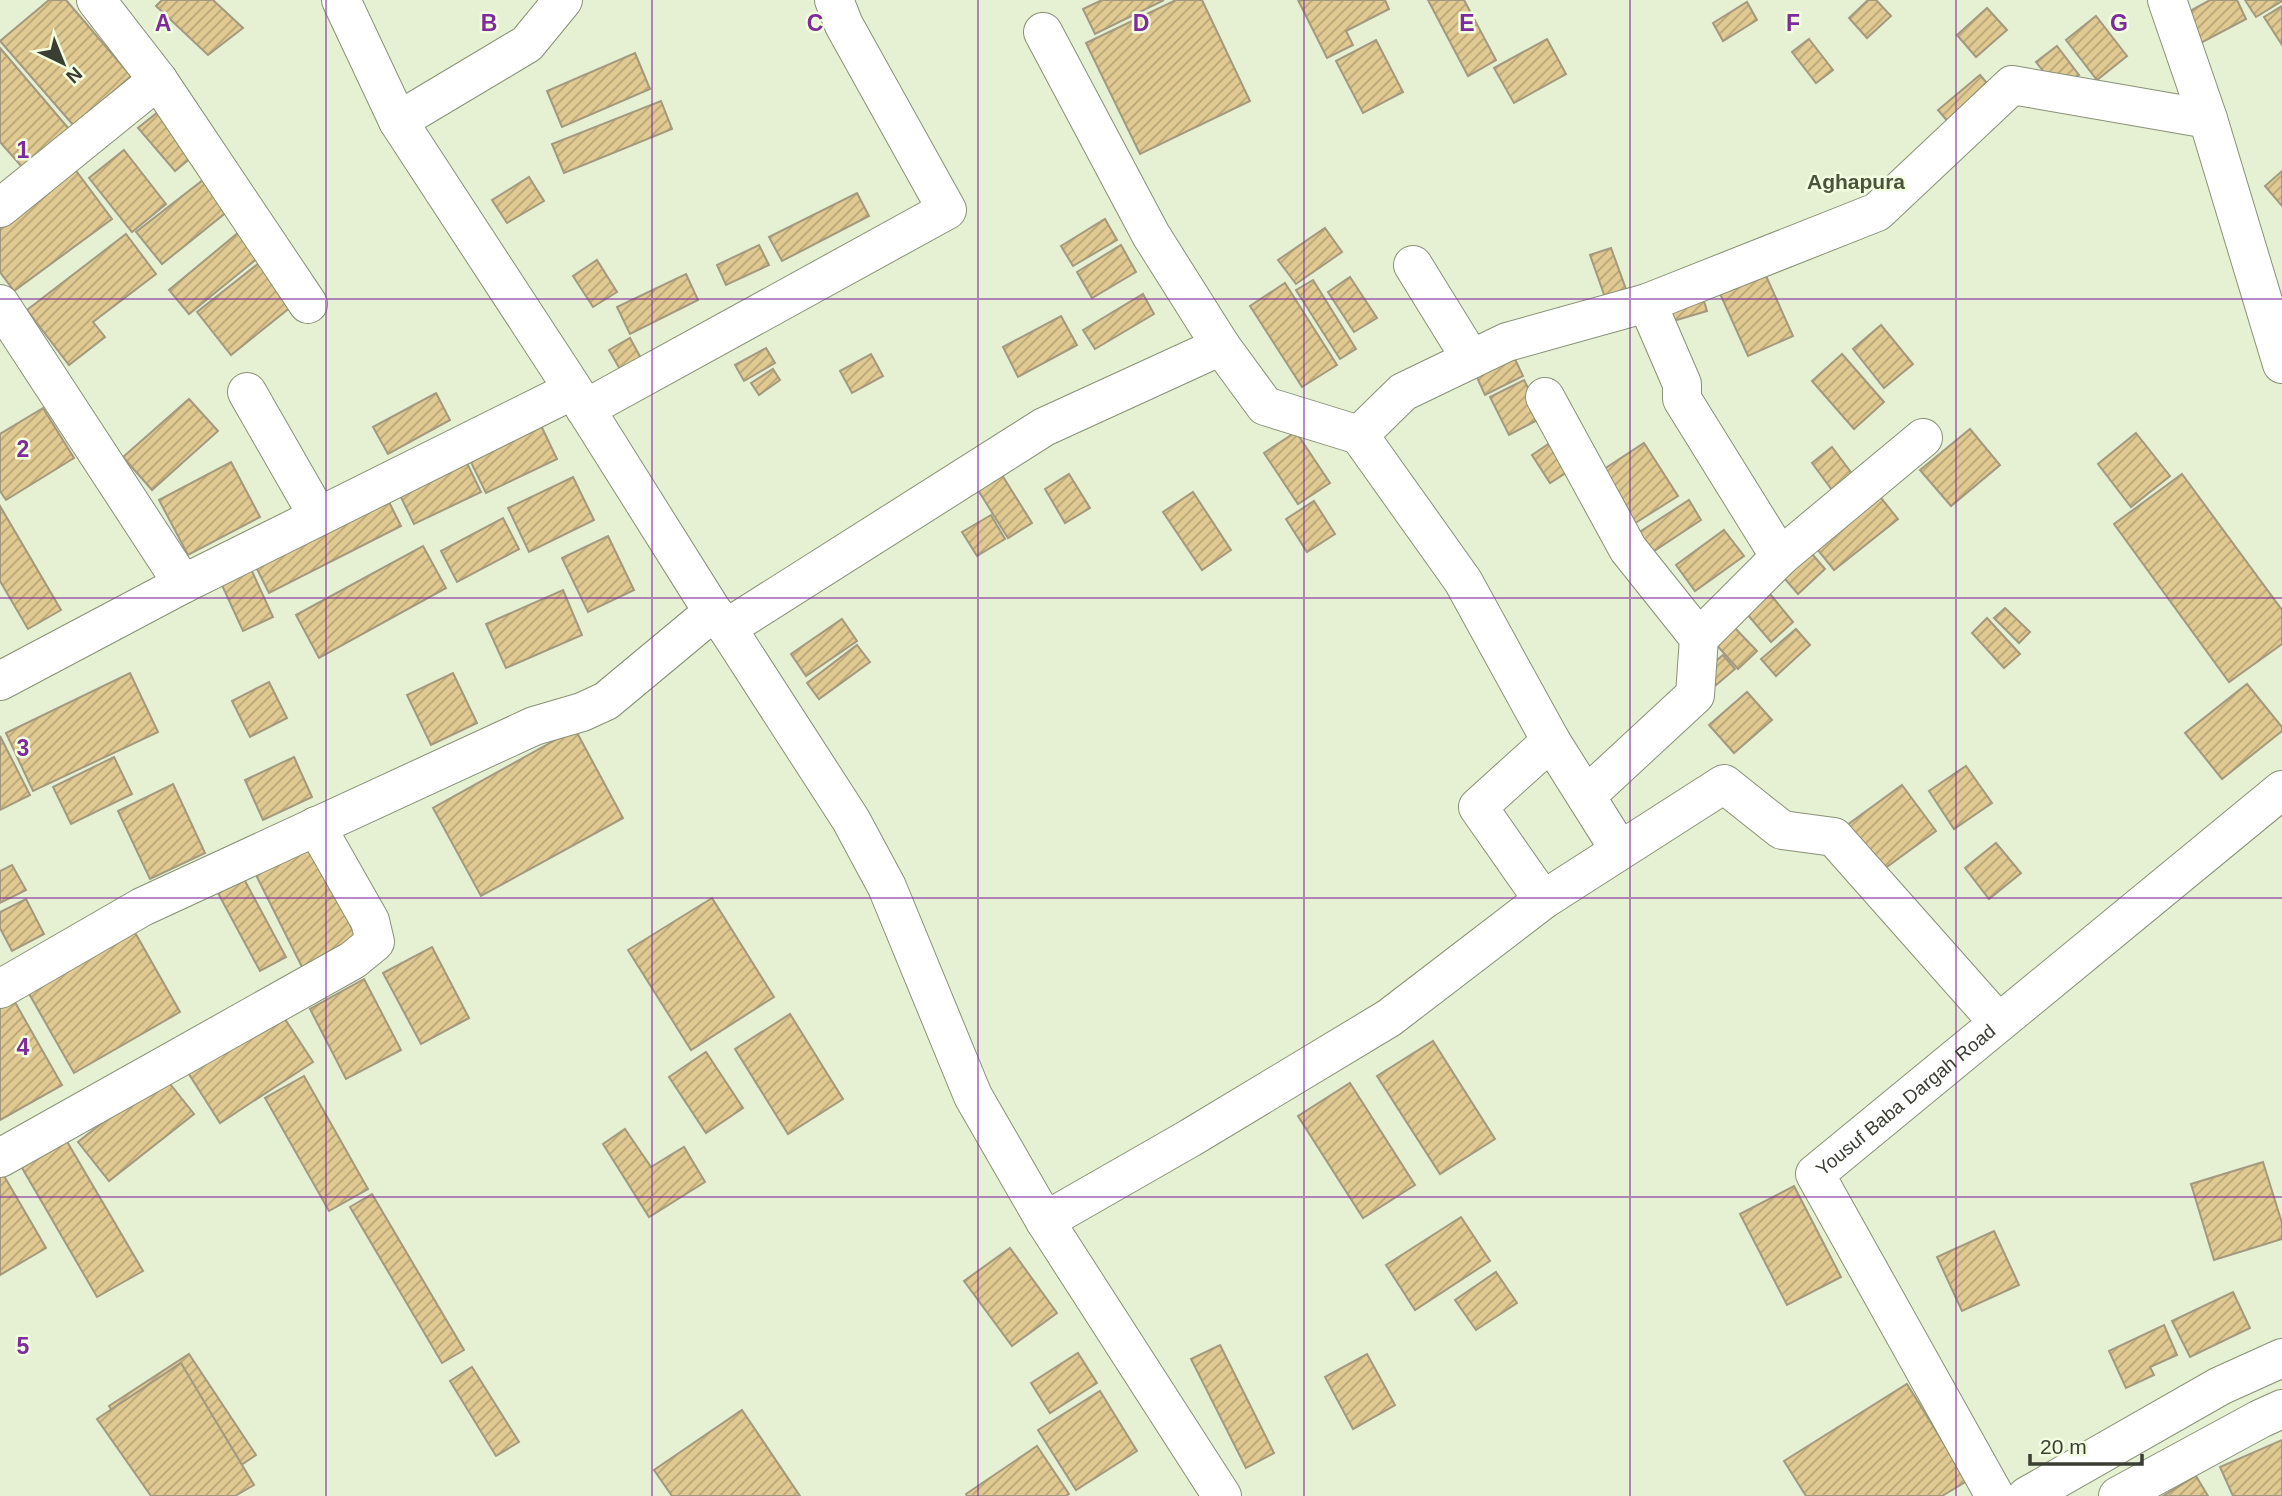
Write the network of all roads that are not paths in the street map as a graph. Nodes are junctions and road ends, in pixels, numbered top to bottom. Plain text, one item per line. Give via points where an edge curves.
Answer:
1 (96, 0) edge
2 (341, 0) edge
3 (563, 0) edge
4 (834, 0) edge
5 (2167, 0) edge
6 (1044, 32) dead end
7 (158, 80) junction
8 (2208, 119) junction
9 (398, 121) junction
10 (0, 208) edge
11 (1413, 265) dead end
12 (1647, 303) junction
13 (0, 304) edge
14 (308, 304) dead end
15 (1221, 346) junction
16 (1471, 359) junction
17 (2282, 364) edge
18 (247, 392) dead end
19 (1545, 397) dead end
20 (579, 400) junction
21 (1359, 435) junction
22 (1923, 438) dead end
23 (318, 516) junction
24 (1780, 557) junction
25 (183, 584) junction
26 (720, 620) junction
27 (1699, 638) junction
28 (0, 681) edge
29 (1551, 741) junction
30 (2282, 790) edge
31 (1586, 796) junction
32 (316, 826) junction
33 (1619, 849) junction
34 (1543, 901) junction
35 (0, 989) edge
36 (1998, 1022) junction
37 (0, 1158) edge
38 (1045, 1221) junction
39 (2282, 1358) edge
40 (2282, 1409) edge
41 (1223, 1496) edge
42 (1995, 1496) edge
43 (2027, 1496) edge
44 (2118, 1496) edge

1 - 7 street
2 - 9 street
3 - 9 street via 527,44
4 - 20 street via 947,210
5 - 8 street
6 - 15 street via 1151,234
7 - 10 street
7 - 14 street
8 - 12 street via 2012,85 1877,212
8 - 17 street
9 - 20 street
11 - 16 street
12 - 16 street via 1507,342
12 - 24 street via 1682,384 1682,399
13 - 25 street
15 - 21 street via 1265,406
15 - 26 street via 1044,428
16 - 21 street via 1403,392
18 - 23 street
19 - 27 street via 1629,549
20 - 23 street
20 - 26 street
21 - 29 street via 1463,581
22 - 24 street
23 - 25 street
24 - 27 street
25 - 28 street
26 - 32 street via 606,701 534,726
26 - 38 street via 851,820 887,887 973,1096
27 - 31 street via 1695,695
29 - 31 street
29 - 34 street via 1478,807
30 - 36 street, Yousuf Baba Dargah Road
31 - 33 street
32 - 35 street via 142,907
32 - 37 street via 370,921 374,942 353,960
33 - 34 street
33 - 36 street via 1724,783 1782,830 1834,837
34 - 38 street via 1389,1018
36 - 42 street, Yousuf Baba Dargah Road via 1815,1174
38 - 41 street
39 - 43 street via 2220,1386
40 - 44 street

